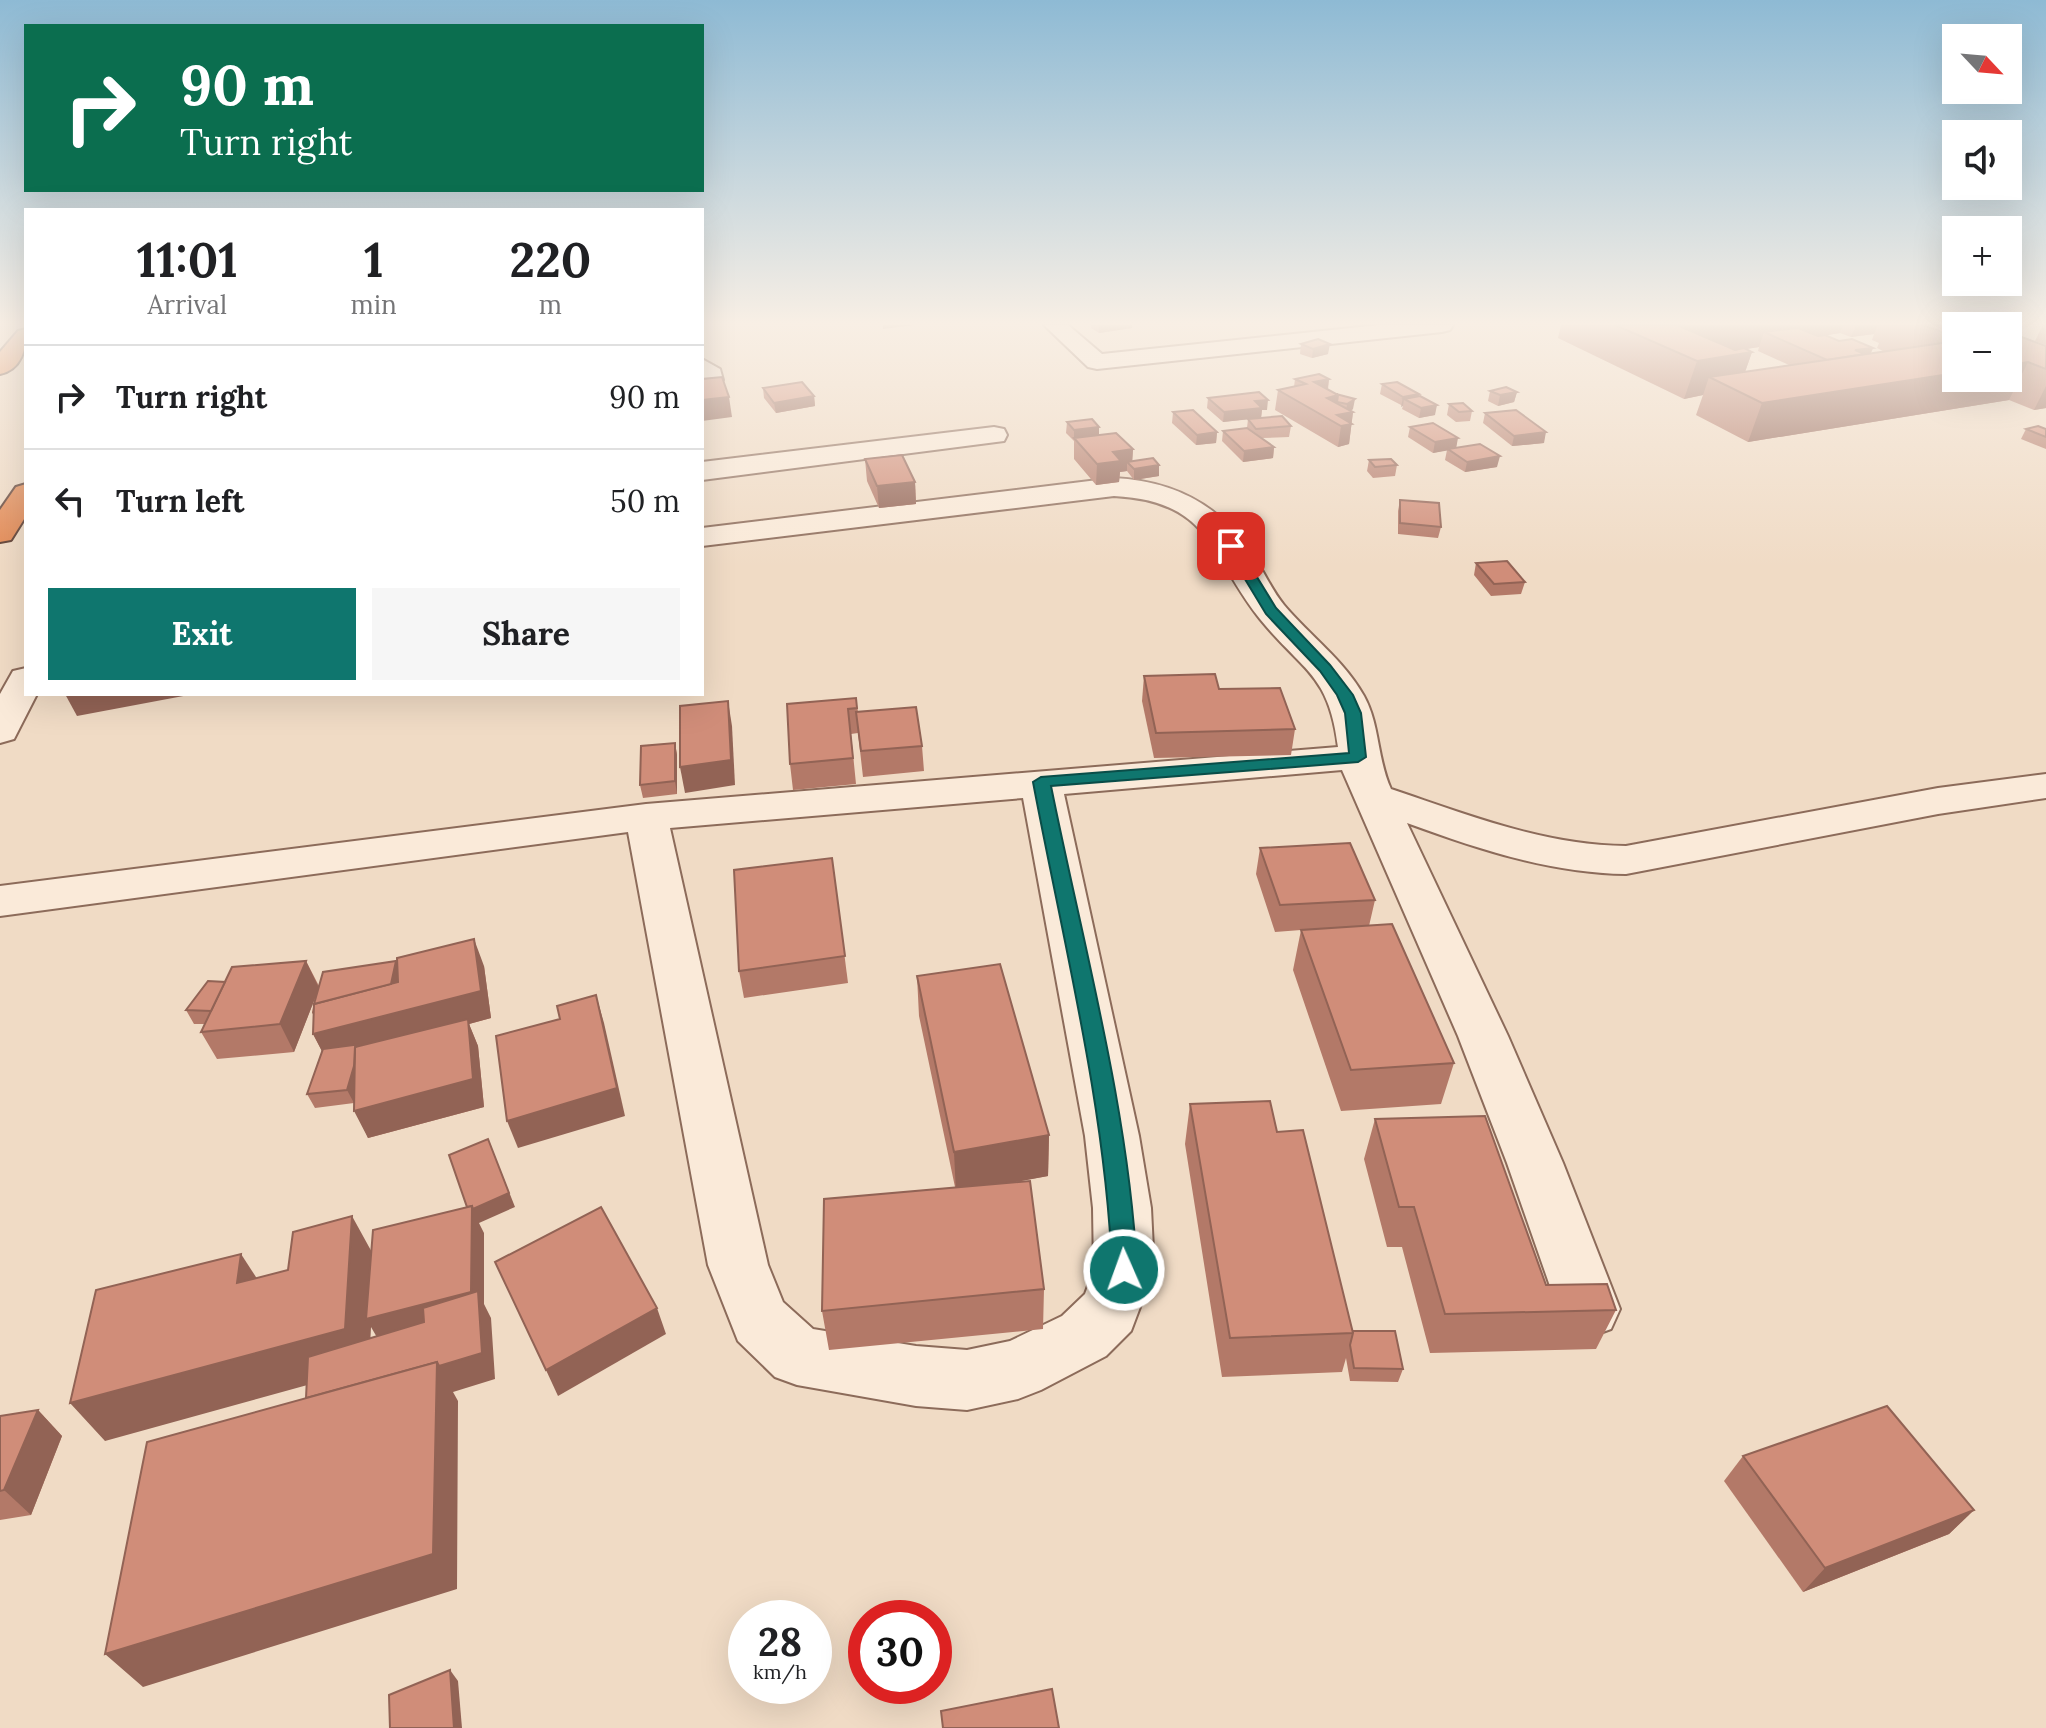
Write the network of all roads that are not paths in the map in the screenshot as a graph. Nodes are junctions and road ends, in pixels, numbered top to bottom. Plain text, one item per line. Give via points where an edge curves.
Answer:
1 (994, 435) dead end
2 (704, 471) edge
3 (24, 496) edge
4 (0, 533) edge
5 (704, 537) edge
6 (24, 683) edge
7 (0, 731) edge
8 (1367, 778) junction
9 (1041, 782) junction
10 (2046, 786) edge
11 (646, 817) junction
12 (0, 901) edge
13 (1589, 1309) edge

1 - 2 street
3 - 4 highway
5 - 8 street via 1082,489 1134,487 1155,492 1210,520 1271,611 1325,668 1353,713
6 - 7 street
8 - 9 street
8 - 10 street via 1512,841 1594,861 1626,860
8 - 13 street via 1483,1036
9 - 11 street
9 - 11 street via 1112,1136 1124,1270 1109,1311 1084,1336 1018,1369 967,1380 797,1356 760,1321 738,1265
11 - 12 street

